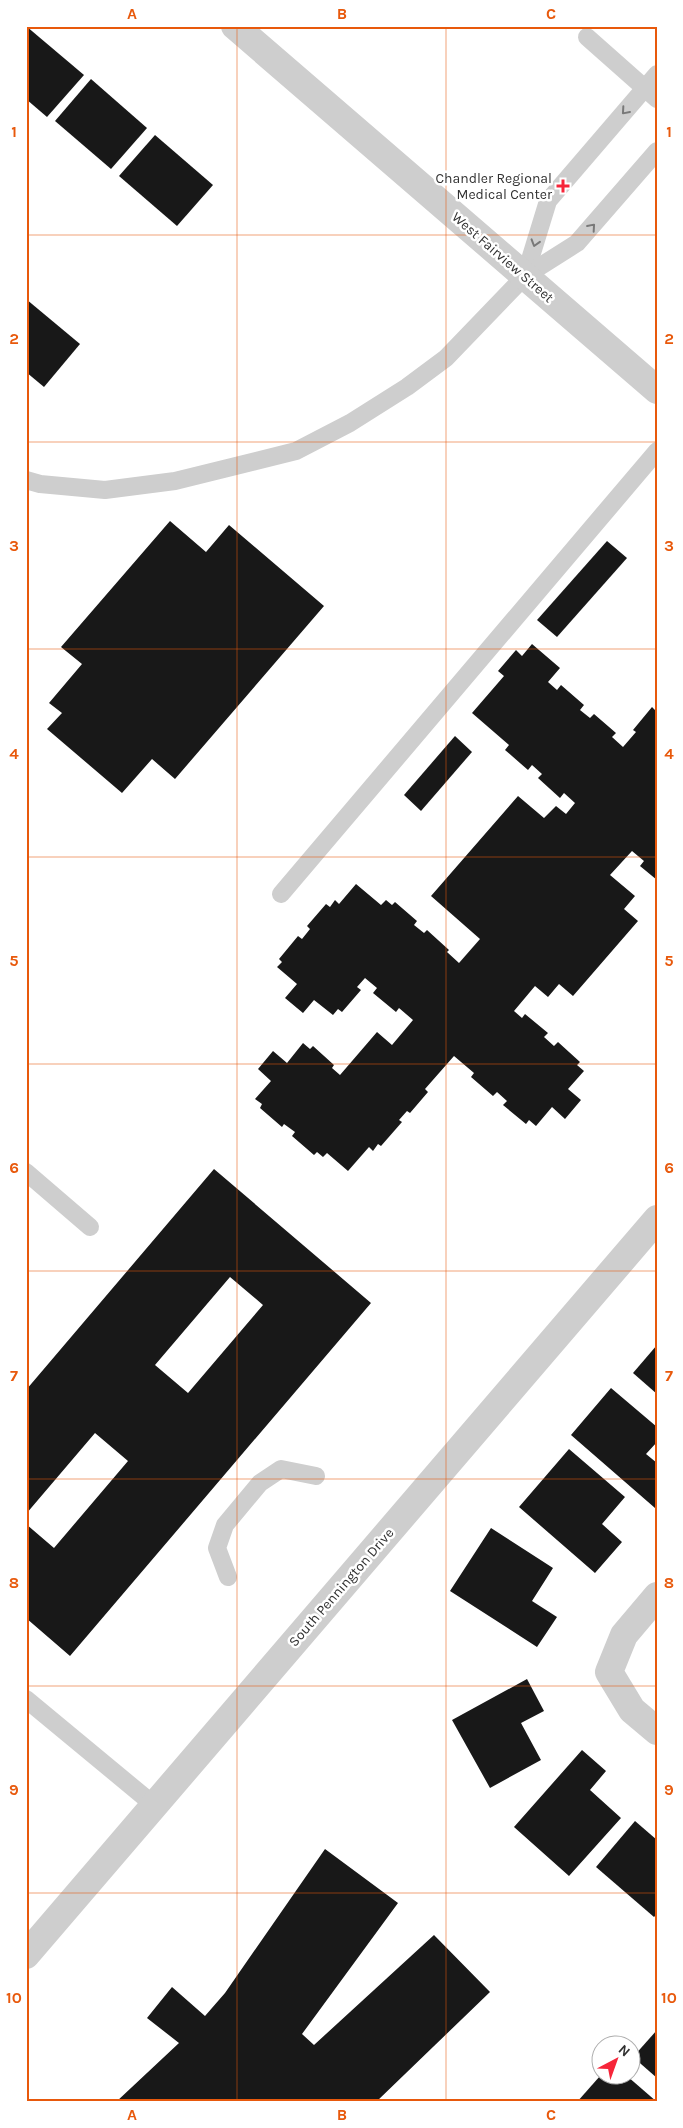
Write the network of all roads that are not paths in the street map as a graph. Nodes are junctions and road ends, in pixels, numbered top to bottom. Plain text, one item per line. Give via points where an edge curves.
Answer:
1 (234, 26) edge
2 (587, 37) dead end
3 (657, 74) edge
4 (651, 94) edge
5 (657, 150) edge
6 (525, 276) junction
7 (657, 390) edge
8 (657, 451) edge
9 (26, 480) edge
10 (281, 894) dead end
11 (26, 1172) edge
12 (657, 1219) edge
13 (90, 1227) dead end
14 (316, 1476) dead end
15 (228, 1578) dead end
16 (657, 1596) edge
17 (26, 1699) edge
18 (657, 1731) edge
19 (154, 1805) junction
20 (26, 1954) edge

1 - 6 street, West Fairview Street
2 - 4 lane
3 - 4 lane
4 -> 6 lane via 548,201
6 -> 5 lane via 577,243
6 - 7 street, West Fairview Street
6 - 9 lane via 446,358 350,423 296,451 175,481 105,490
8 - 10 lane
11 - 13 lane
12 - 19 street, South Pennington Drive
14 - 15 lane via 282,1468 260,1483 225,1524 217,1548
16 - 18 street via 624,1635 609,1672 632,1710
17 - 19 lane
19 - 20 street, South Pennington Drive

